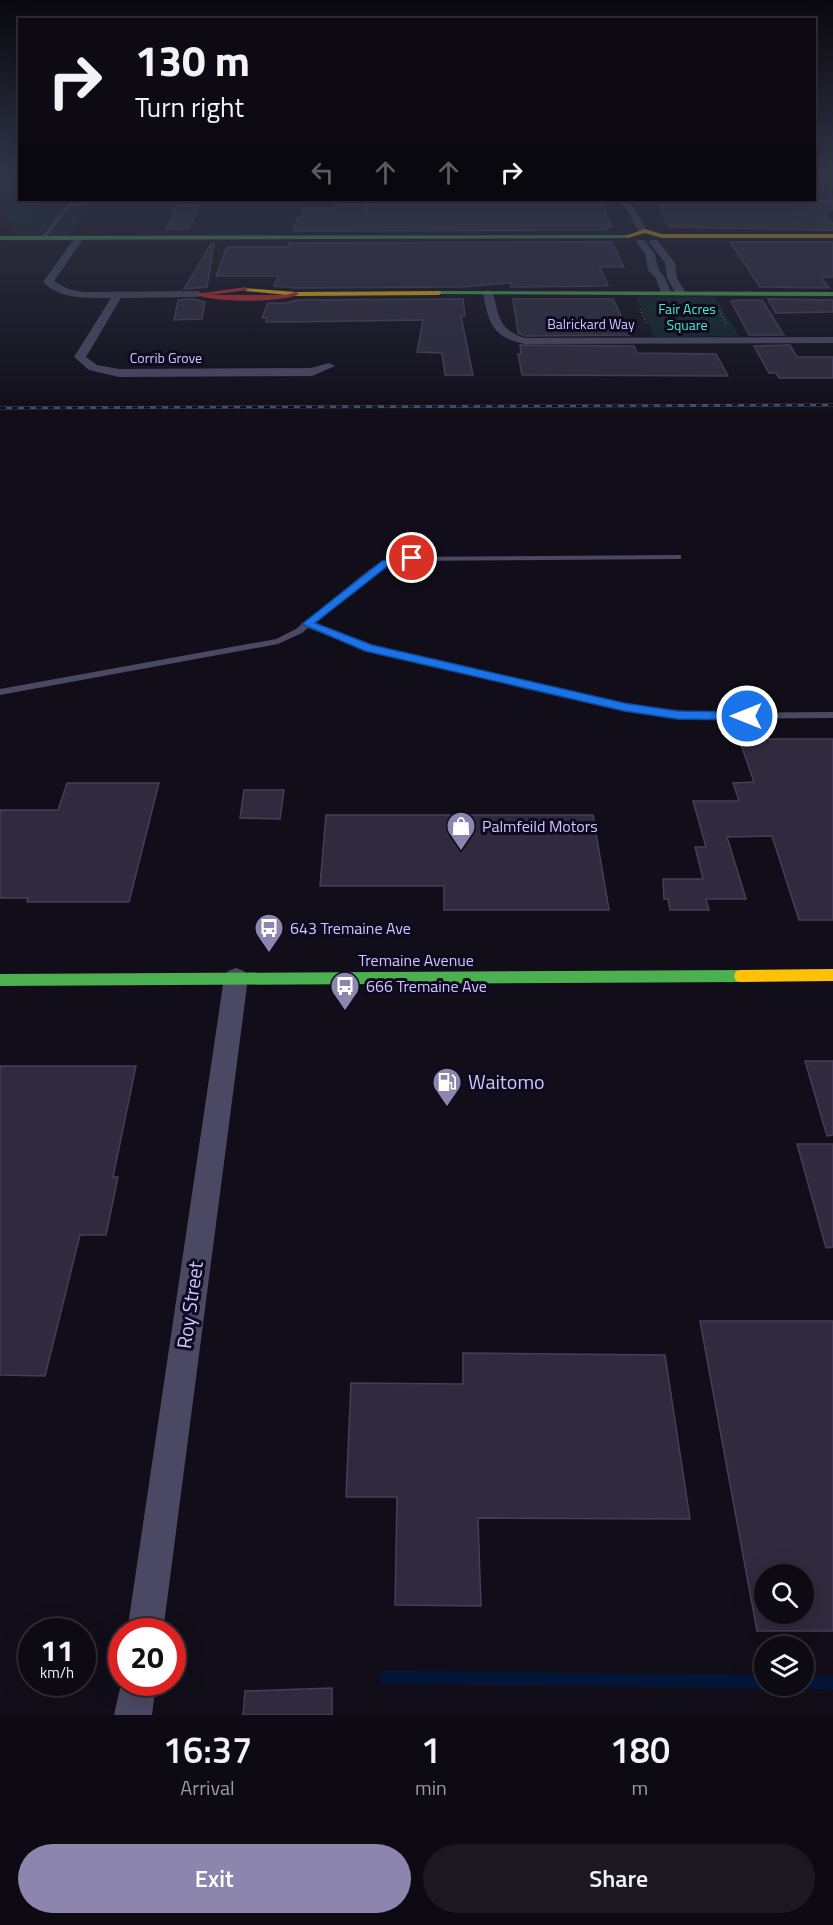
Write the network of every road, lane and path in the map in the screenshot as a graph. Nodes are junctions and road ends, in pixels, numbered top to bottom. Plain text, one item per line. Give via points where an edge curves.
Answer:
1 (67, 255) edge
2 (650, 255) edge
3 (664, 255) edge
4 (673, 292) junction
5 (488, 293) junction
6 (198, 294) joint
7 (833, 294) edge
8 (118, 295) junction
9 (718, 308) dead end
10 (640, 309) dead end
11 (648, 327) dead end
12 (728, 327) dead end
13 (833, 340) edge
14 (329, 366) dead end
15 (678, 557) dead end
16 (307, 624) junction
17 (0, 692) edge
18 (833, 715) edge
19 (833, 975) edge
20 (236, 978) junction
21 (0, 980) edge
22 (147, 1618) edge
23 (136, 1696) edge
24 (133, 1715) edge

1 - 8 street, Balrickard Way via 48,282 65,292
2 - 4 street via 653,270
3 - 4 street via 674,272
4 - 5 street, Balrickard Way
4 - 7 street, Balrickard Way
5 - 6 street, Balrickard Way via 286,297
5 - 13 street, Balrickard Way via 496,327 503,335 524,341
6 - 8 street, Balrickard Way
8 - 14 street, Corrib Grove via 80,357 98,370 312,372
9 - 12 path
10 - 11 path
15 - 16 lane via 395,559 373,571
16 - 17 lane via 278,641
16 - 18 lane via 369,648 624,707 704,716
19 - 20 street, Tremaine Avenue
20 - 21 street, Tremaine Avenue
20 - 22 street, Roy Street
23 - 24 street

